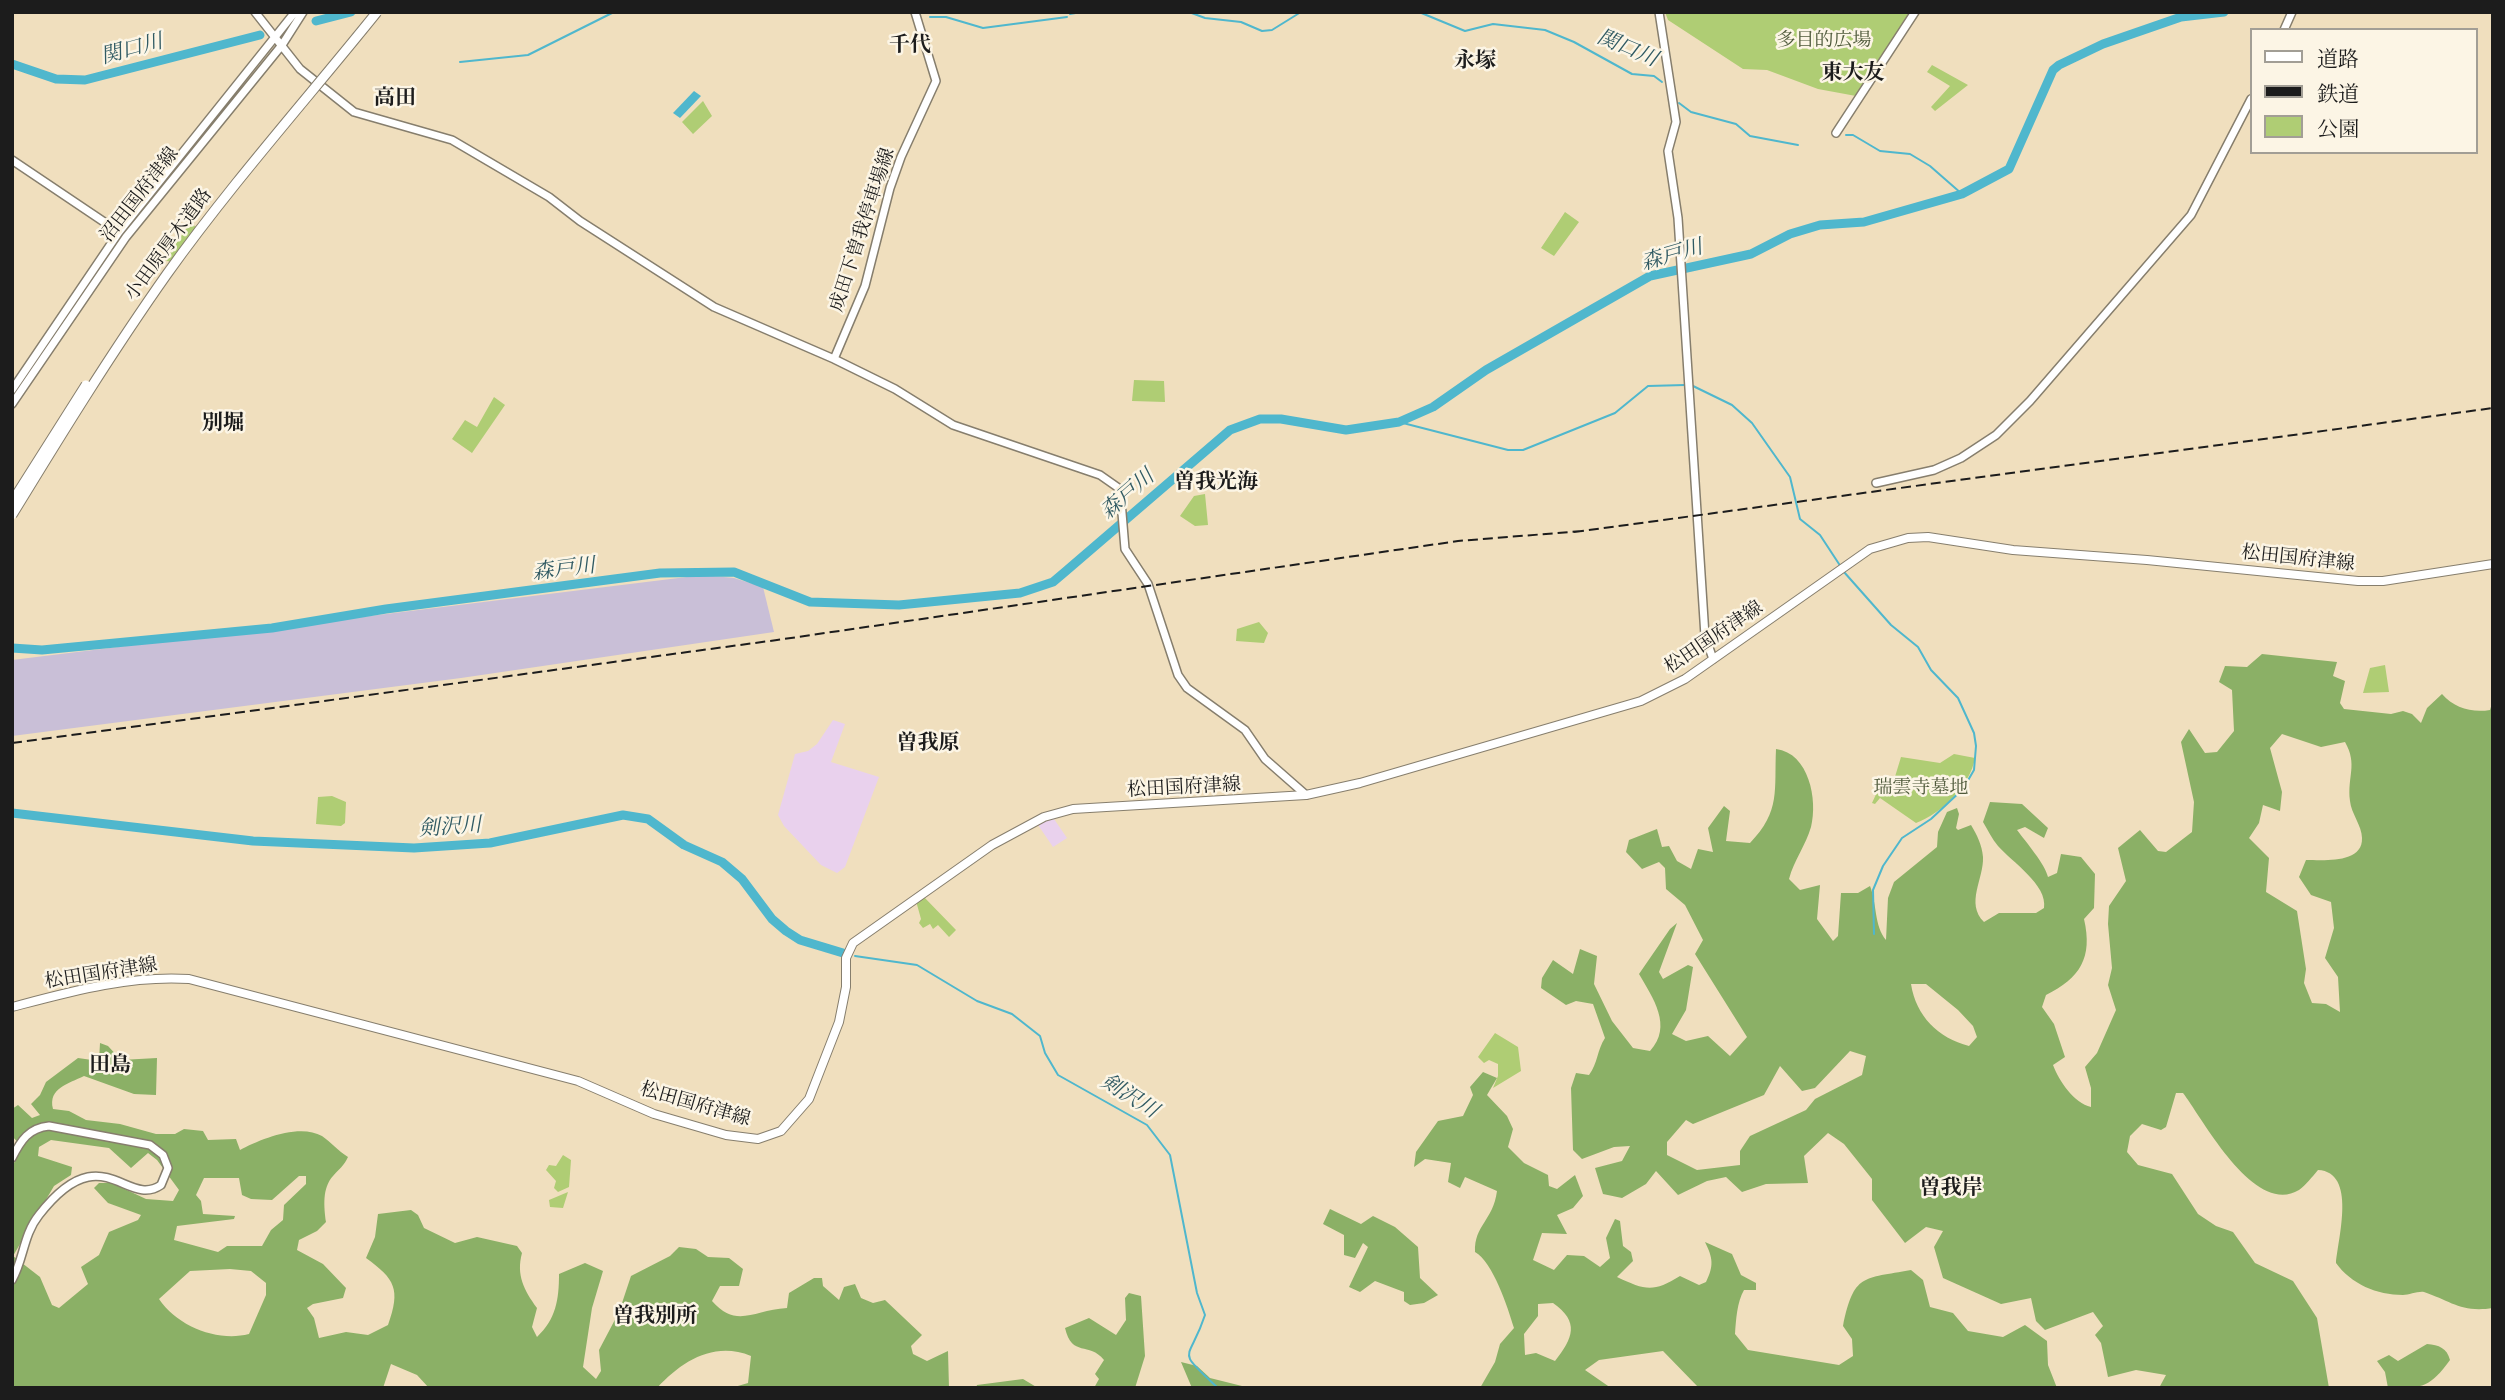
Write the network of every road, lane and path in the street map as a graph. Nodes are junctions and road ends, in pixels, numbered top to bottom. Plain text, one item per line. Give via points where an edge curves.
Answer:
1 (255, 12) edge
2 (295, 12) edge
3 (303, 12) edge
4 (369, 12) edge
5 (377, 12) edge
6 (915, 12) edge
7 (1659, 12) edge
8 (1914, 12) edge
9 (2292, 12) edge
10 (2285, 28) edge
11 (279, 41) junction
12 (2250, 101) edge
13 (1836, 133) dead end
14 (12, 160) edge
15 (119, 232) junction
16 (834, 359) junction
17 (12, 390) edge
18 (12, 404) edge
19 (1876, 483) dead end
20 (12, 502) edge
21 (12, 515) edge
22 (2493, 564) edge
23 (1713, 659) junction
24 (1306, 796) junction
25 (12, 1007) edge
26 (12, 1158) edge
27 (12, 1280) edge

1 - 11 street
2 - 11 street, 沼田国府津線
3 - 11 street, 沼田国府津線
4 - 20 highway, 小田原厚木道路, bridge via 168,264
5 - 21 highway, 小田原厚木道路, bridge via 169,272 111,355
6 - 16 street, 成田下曽我停車場線 via 936,81 898,168 866,286
7 - 23 street via 1676,122 1668,151 1675,191 1705,636
8 - 13 street
9 - 10 street
11 - 15 street, 沼田国府津線
11 - 16 street via 300,69 354,112 452,140 549,197 715,307
11 - 18 street, 沼田国府津線 via 126,237
12 - 19 street via 2191,215 2030,401 1996,435 1961,458 1934,470
14 - 15 street
15 - 17 street, 沼田国府津線
16 - 24 street via 953,425 1109,478 1120,489 1129,559 1148,584 1171,659 1187,688 1245,730 1265,759
22 - 23 main road, 松田国府津線 via 2358,582 2013,550 1928,537 1879,545
23 - 24 main road, 松田国府津線 via 1641,701
24 - 25 main road, 松田国府津線 via 1073,809 1044,817 992,845 853,943 846,958 839,1022 810,1099 781,1131 758,1139 726,1135 654,1114 563,1076 189,979 81,989
26 - 27 street via 29,1132 49,1126 150,1145 166,1158 167,1176 153,1190 140,1190 109,1176 92,1175 72,1182 48,1205 26,1237

